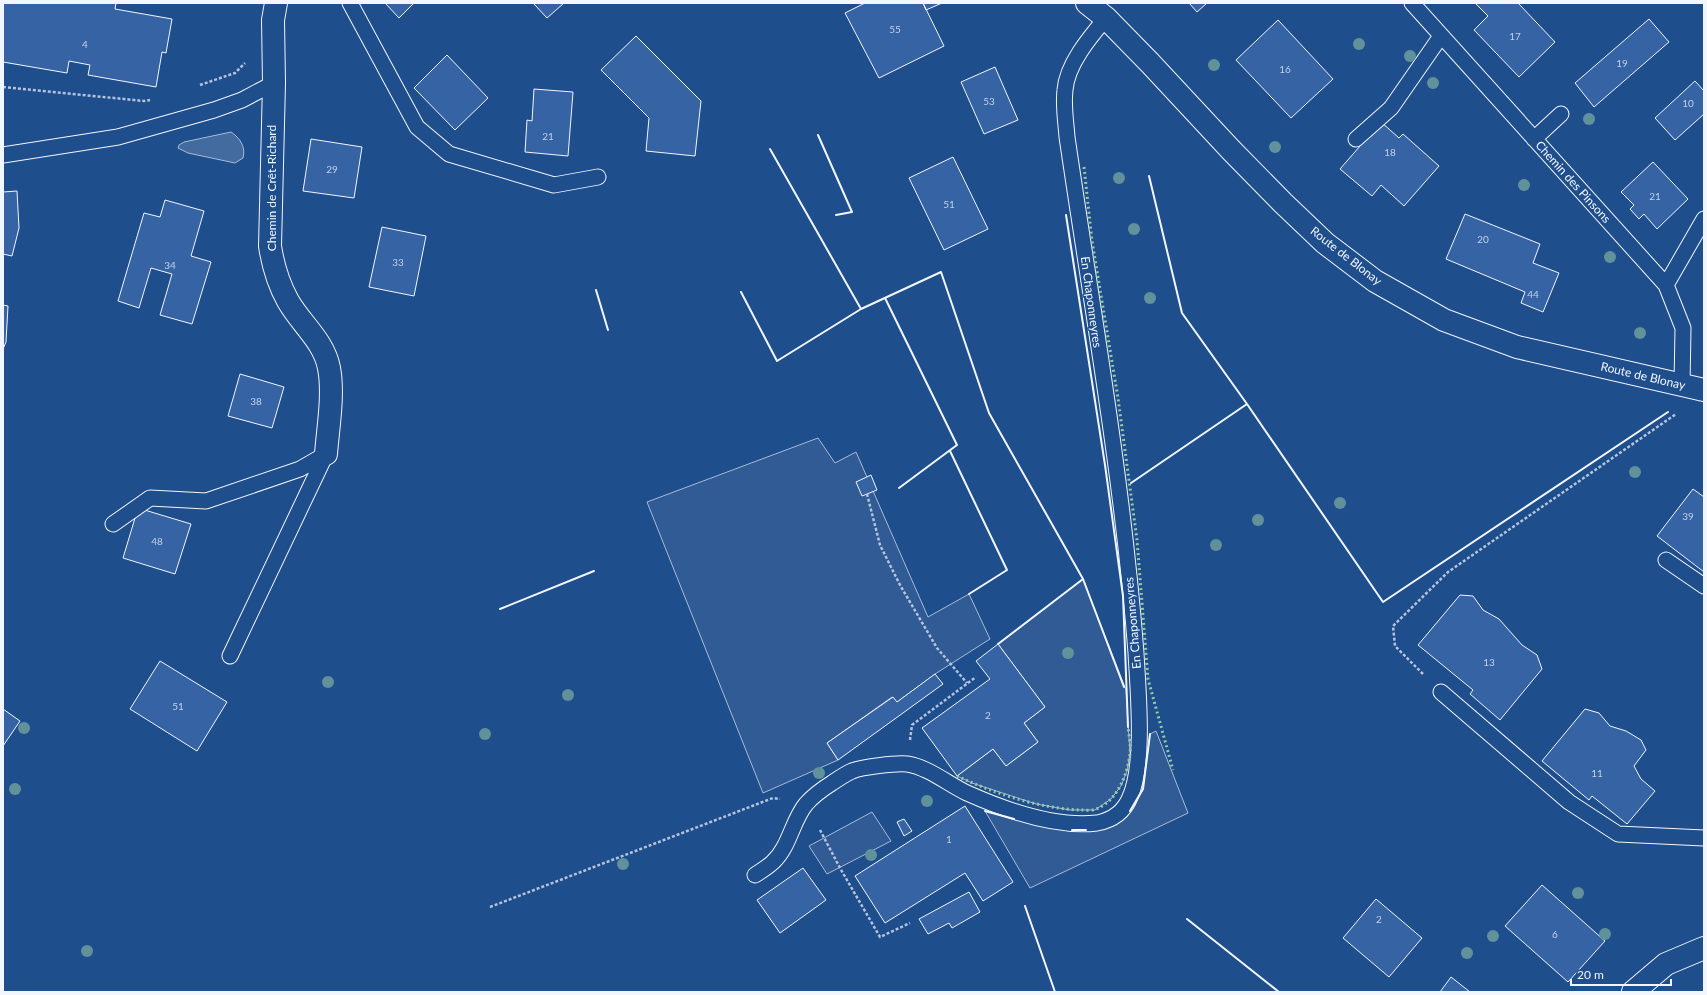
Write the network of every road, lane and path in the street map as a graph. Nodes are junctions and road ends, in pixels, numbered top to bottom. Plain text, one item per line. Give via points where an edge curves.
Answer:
1 (276, 3) edge
2 (350, 3) edge
3 (1087, 3) edge
4 (1412, 3) edge
5 (1106, 18) junction
6 (1441, 36) junction
7 (245, 62) dead end
8 (274, 83) junction
9 (199, 86) dead end
10 (3, 87) edge
11 (157, 99) dead end
12 (1561, 114) dead end
13 (1356, 139) dead end
14 (1534, 139) junction
15 (3, 155) edge
16 (598, 177) dead end
17 (1704, 219) edge
18 (1666, 285) junction
19 (1682, 385) junction
20 (1704, 390) edge
21 (1679, 412) dead end
22 (326, 454) junction
23 (867, 494) dead end
24 (113, 524) dead end
25 (1666, 560) dead end
26 (1704, 586) edge
27 (230, 656) dead end
28 (976, 677) dead end
29 (967, 683) junction
30 (1441, 692) joint
31 (907, 764) junction
32 (806, 804) junction
33 (1704, 838) edge
34 (755, 875) dead end
35 (490, 906) dead end
36 (910, 923) dead end
37 (1704, 948) edge
38 (1633, 992) edge

1 - 8 street, Chemin de Crêt-Richard via 273,20
2 - 16 lane via 417,127 449,154 554,185
3 - 5 street, Route de Blonay
4 - 6 lane, Chemin des Pinsons
5 - 19 street, Route de Blonay via 1283,203 1325,243 1375,281 1444,320 1517,348
5 - 31 lane, En Chaponneyres via 1080,52 1071,70 1065,89 1065,108 1132,595 1138,689 1138,750 1131,795 1116,817 1099,822 1064,823 1024,815 967,793 926,770
6 - 13 lane via 1391,108
6 - 14 lane, Chemin des Pinsons
7 - 9 path via 234,73
8 - 15 lane via 242,100 214,110 118,137
8 - 22 street, Chemin de Crêt-Richard via 270,246 279,283 289,302 320,344 329,368 330,406
10 - 11 path via 144,101
12 - 14 lane
14 - 18 lane, Chemin des Pinsons
17 - 18 lane
18 - 19 lane, Chemin des Pinsons via 1683,328
19 - 20 street, Route de Blonay
21 - 30 path via 1448,572 1393,626 1395,646
22 - 24 lane via 300,469 206,500 150,498
22 - 27 lane
23 - 29 path via 880,545 900,585 937,648
25 - 26 lane
28 - 29 path
29 - 31 path via 912,726
30 - 33 lane via 1569,802 1618,834
31 - 32 lane, En Chaponneyres via 852,771 829,785
32 - 34 lane, En Chaponneyres via 782,850 774,861
32 - 35 path via 773,798
32 - 36 path via 880,937
37 - 38 street via 1666,964

